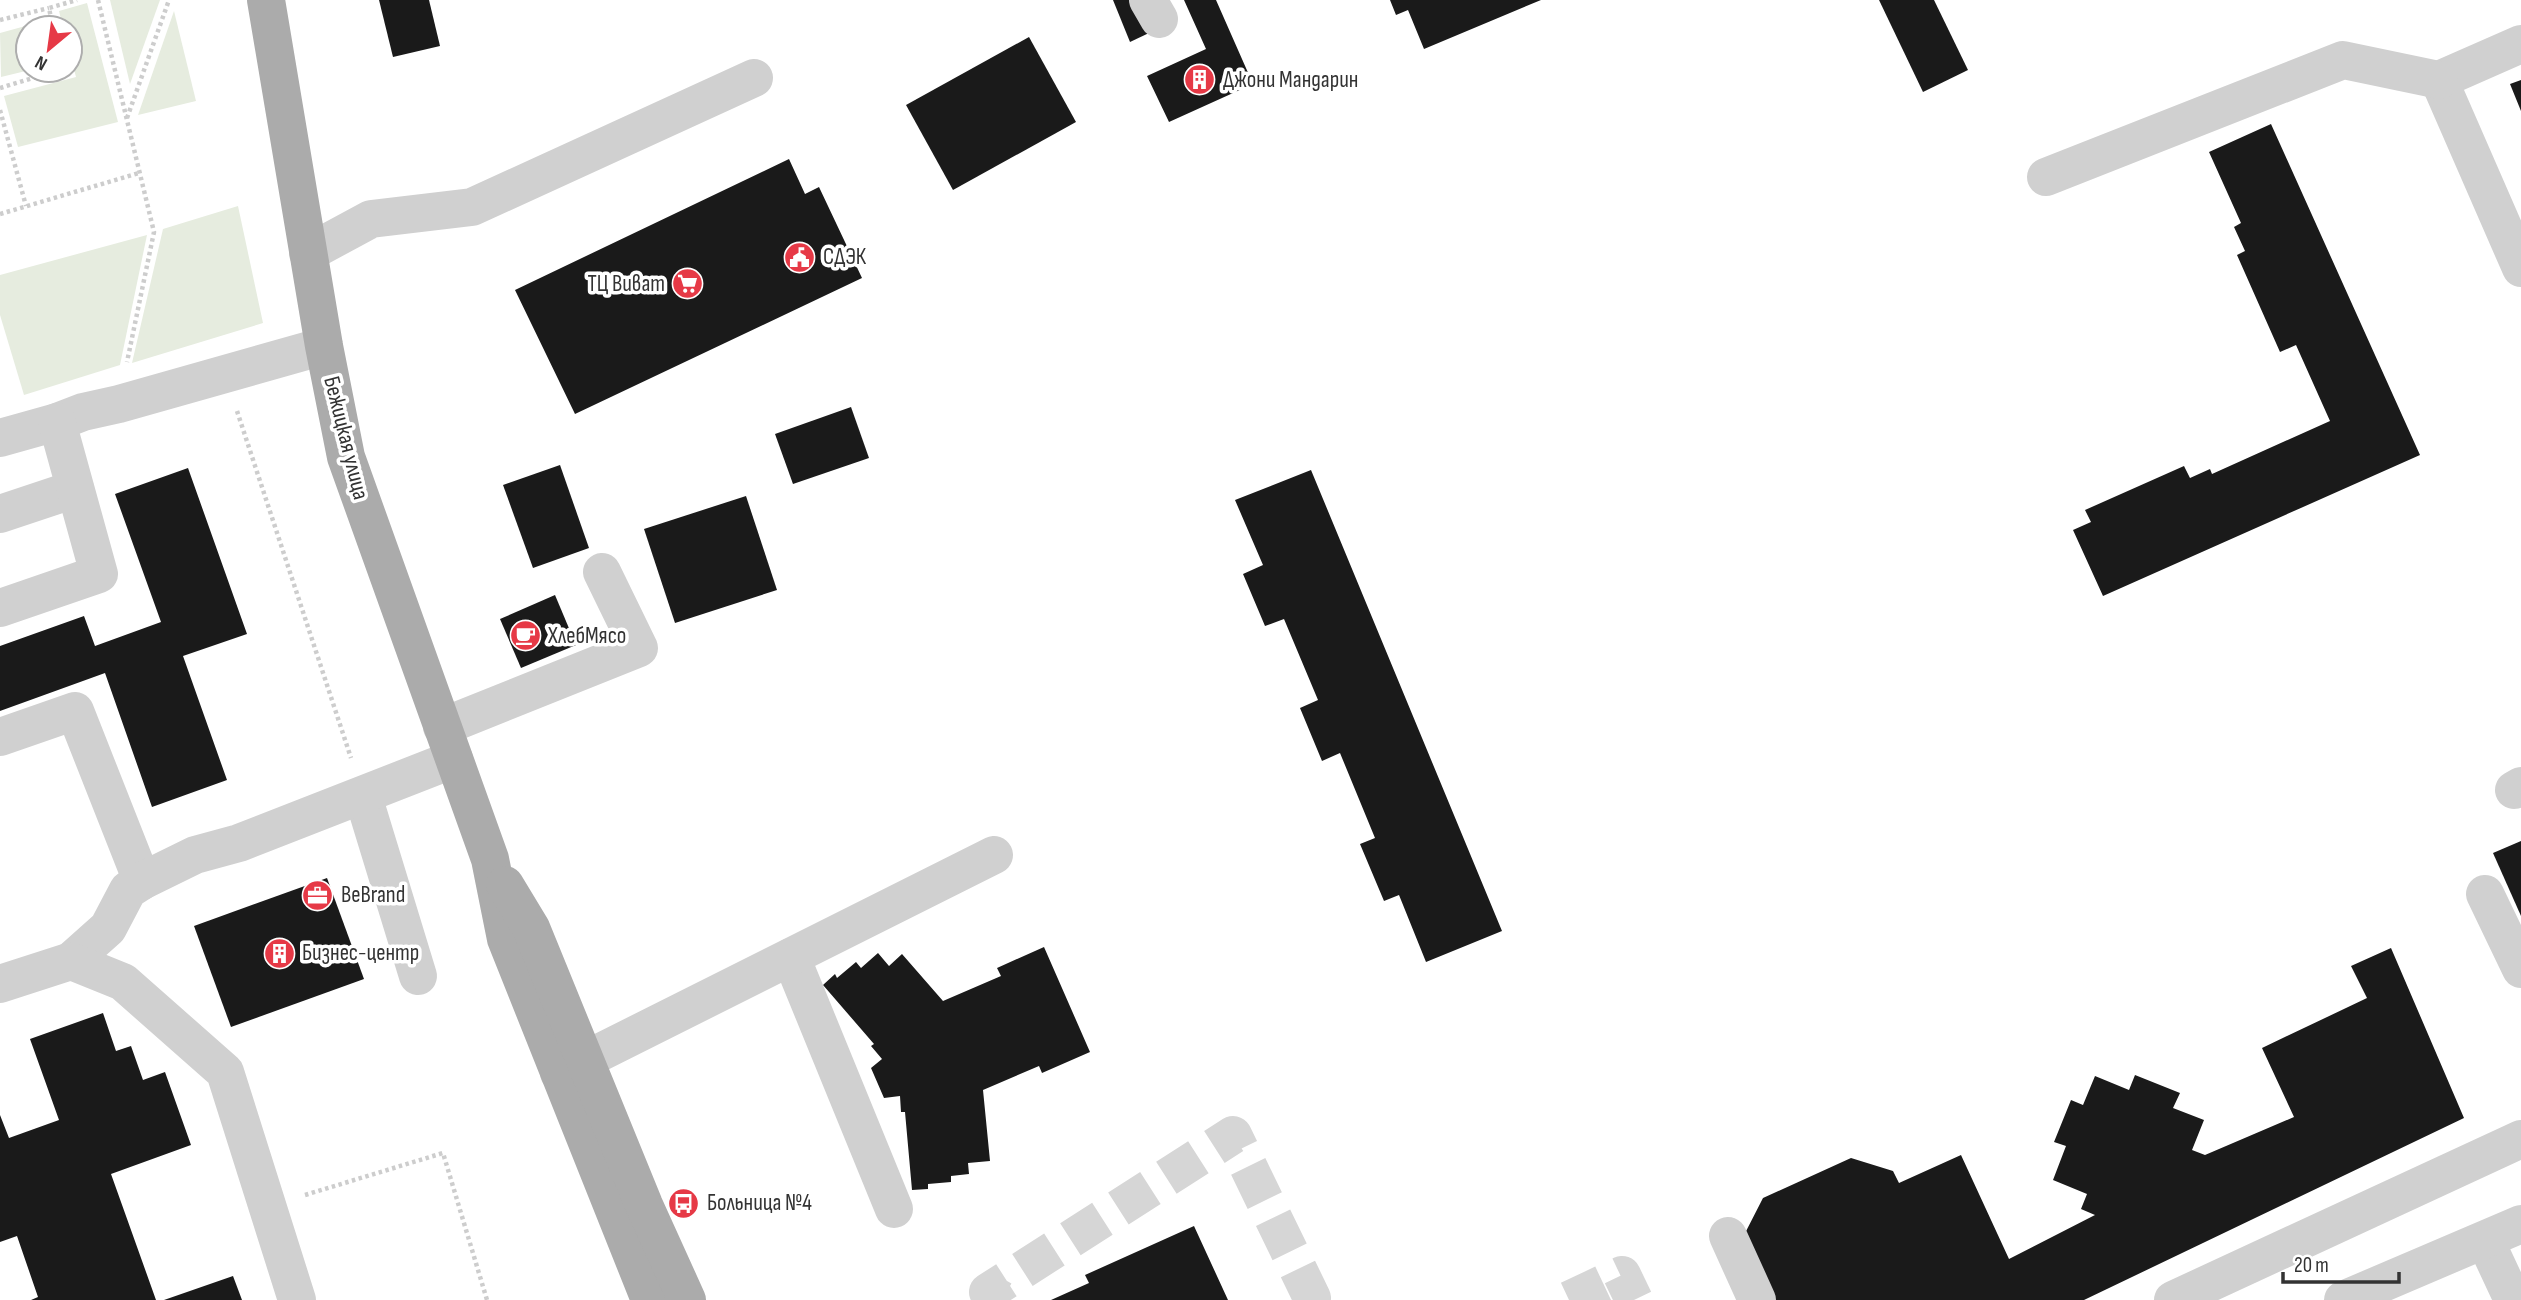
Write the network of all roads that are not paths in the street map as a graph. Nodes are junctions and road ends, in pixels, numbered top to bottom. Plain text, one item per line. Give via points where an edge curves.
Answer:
1 (266, 0) edge
2 (2521, 44) edge
3 (754, 78) dead end
4 (2438, 80) junction
5 (2046, 177) dead end
6 (308, 253) junction
7 (2521, 268) edge
8 (324, 345) junction
9 (57, 422) junction
10 (0, 438) edge
11 (75, 489) junction
12 (0, 514) edge
13 (602, 572) dead end
14 (0, 608) edge
15 (0, 737) edge
16 (448, 743) junction
17 (363, 796) junction
18 (994, 855) dead end
19 (142, 881) junction
20 (2485, 894) dead end
21 (791, 957) junction
22 (71, 961) junction
23 (2521, 969) edge
24 (418, 976) dead end
25 (0, 984) edge
26 (572, 1067) junction
27 (2521, 1139) edge
28 (894, 1209) dead end
29 (2521, 1224) edge
30 (1728, 1236) dead end
31 (2485, 1240) junction
32 (297, 1300) edge
33 (650, 1300) edge
34 (687, 1300) edge
35 (1758, 1300) edge
36 (2173, 1300) edge
37 (2343, 1300) edge
38 (2513, 1300) edge

1 - 6 main road, Бежицкая улица
2 - 4 street
3 - 6 street via 472,207 371,219
4 - 5 street via 2343,60
4 - 7 street
6 - 8 main road, Бежицкая улица
8 - 9 street
8 - 16 main road, Бежицкая улица via 346,457
9 - 10 street
9 - 11 street
11 - 12 street
11 - 14 street via 99,574
13 - 16 street via 639,648
15 - 19 street via 75,711
16 - 17 street
16 - 26 main road, Бежицкая улица via 490,859 531,928
17 - 19 street via 195,855
17 - 24 street
18 - 21 street
19 - 22 street via 128,890 107,928
20 - 23 street
21 - 26 street
21 - 28 street
22 - 25 street
22 - 32 street via 123,982 225,1072
26 - 33 main road
26 - 34 main road
27 - 36 street
29 - 31 street
30 - 35 street
31 - 37 street
31 - 38 street

